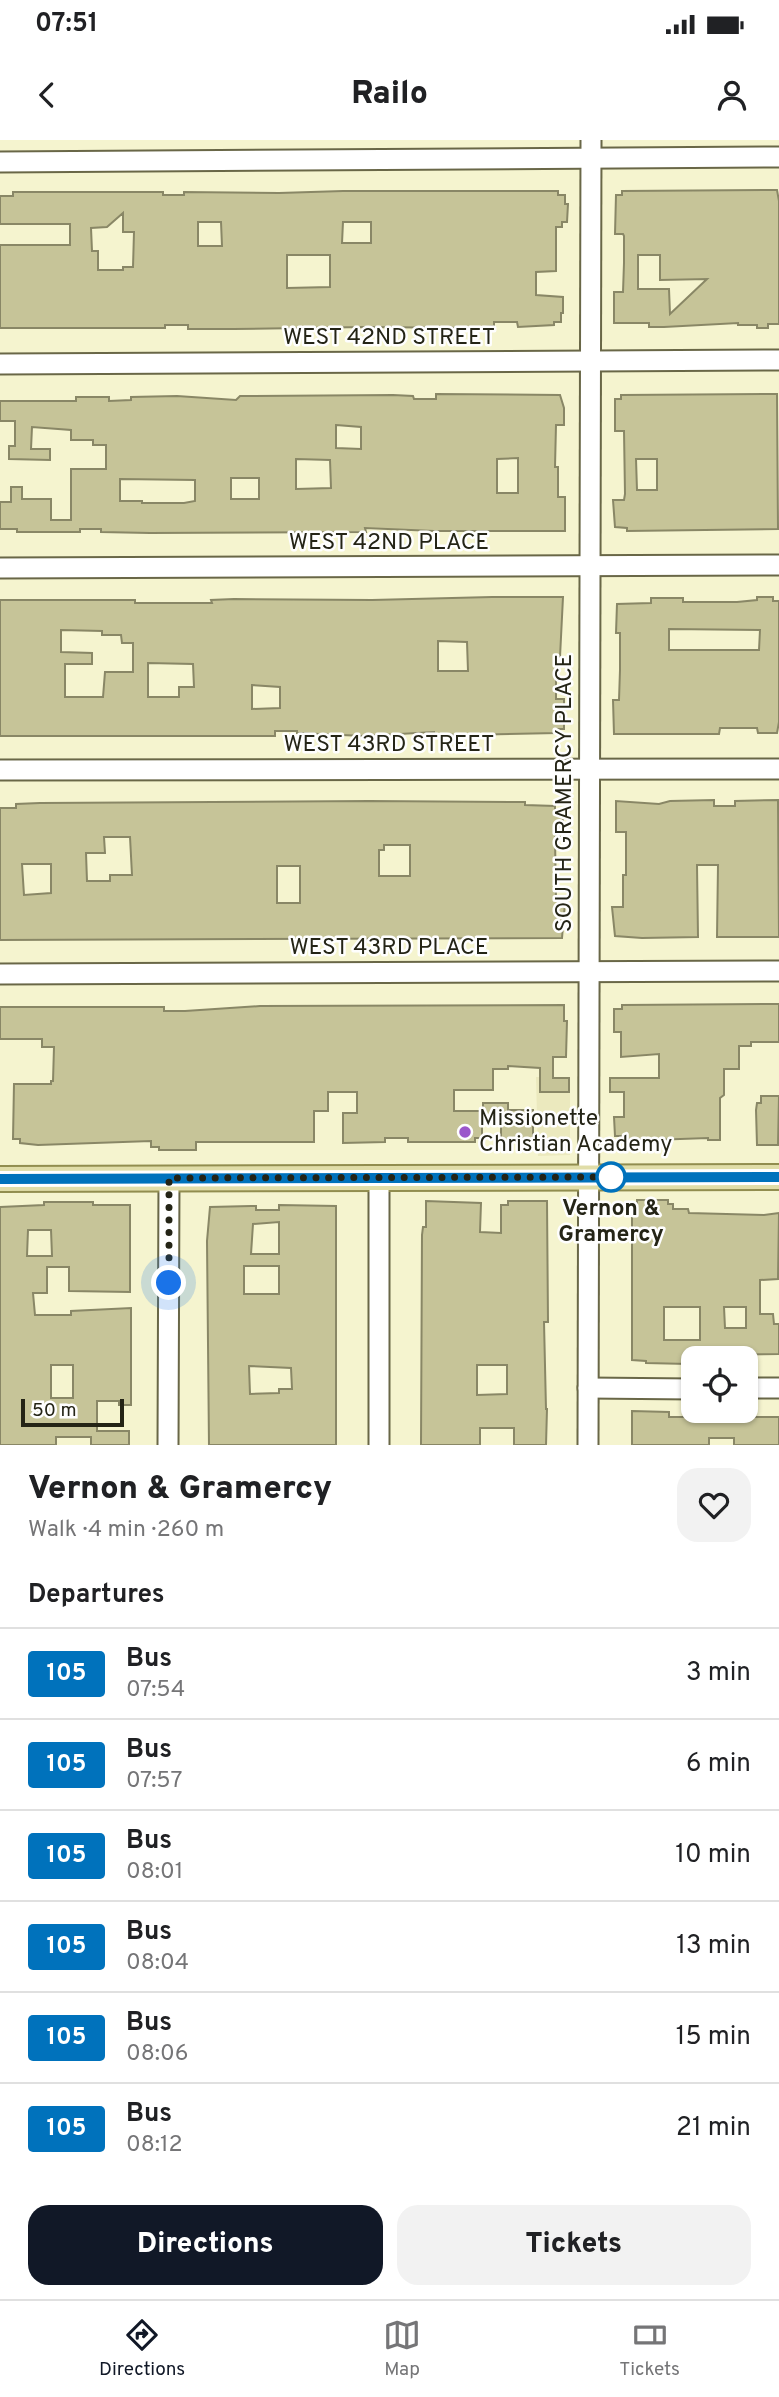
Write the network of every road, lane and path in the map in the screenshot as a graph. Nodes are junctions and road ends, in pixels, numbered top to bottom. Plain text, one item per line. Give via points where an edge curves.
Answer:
1 (591, 149) edge
2 (779, 157) edge
3 (0, 162) edge
4 (779, 360) edge
5 (591, 362) junction
6 (0, 364) edge
7 (779, 565) edge
8 (589, 566) junction
9 (0, 568) edge
10 (779, 769) edge
11 (0, 770) edge
12 (588, 770) junction
13 (779, 971) edge
14 (590, 972) junction
15 (0, 974) edge
16 (590, 1177) junction
17 (779, 1177) edge
18 (169, 1178) junction
19 (379, 1178) junction
20 (0, 1179) edge
21 (588, 1388) junction
22 (681, 1388) edge
23 (758, 1388) edge
24 (779, 1388) edge
25 (168, 1445) edge
26 (379, 1445) edge
27 (588, 1445) edge

1 - 2 street
1 - 3 street
1 - 5 street, SOUTH GRAMERCY PLACE
4 - 5 street, WEST 42ND STREET
5 - 6 street, WEST 42ND STREET
5 - 8 street, SOUTH GRAMERCY PLACE
7 - 8 street, WEST 42ND PLACE
8 - 9 street, WEST 42ND PLACE
8 - 12 street, SOUTH GRAMERCY PLACE
10 - 12 street, WEST 43RD STREET
11 - 12 street, WEST 43RD STREET
12 - 14 street, SOUTH GRAMERCY PLACE
13 - 14 street, WEST 43RD PLACE
14 - 15 street, WEST 43RD PLACE
14 - 16 street, SOUTH GRAMERCY PLACE
16 - 17 main road
16 - 19 main road
16 - 21 street, SOUTH GRAMERCY PLACE
18 - 19 main road
18 - 20 main road
18 - 25 street
19 - 26 street
21 - 22 street
21 - 27 street, SOUTH GRAMERCY PLACE
23 - 24 street

